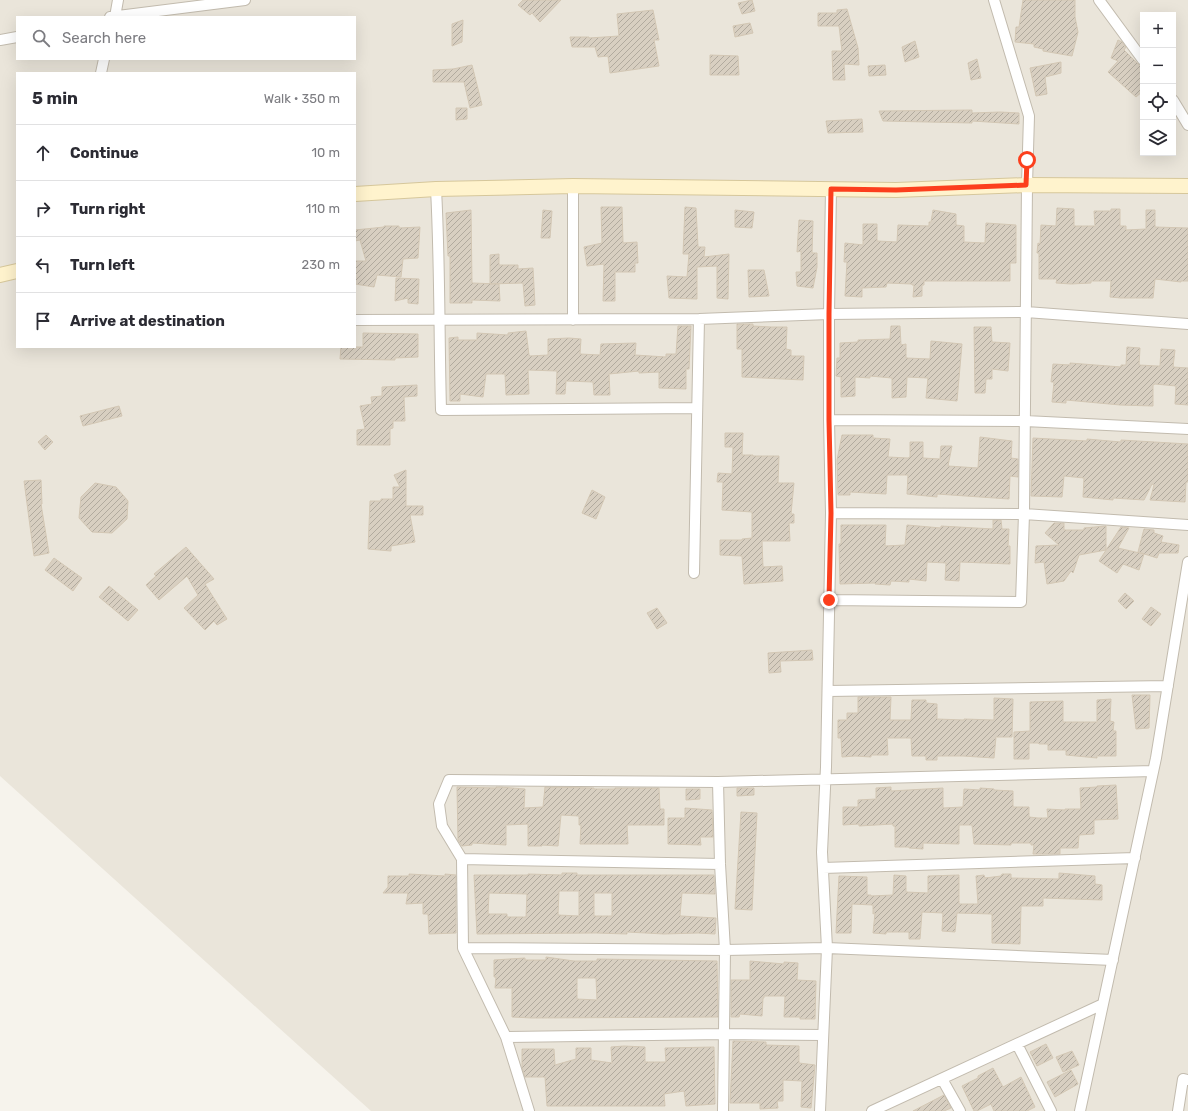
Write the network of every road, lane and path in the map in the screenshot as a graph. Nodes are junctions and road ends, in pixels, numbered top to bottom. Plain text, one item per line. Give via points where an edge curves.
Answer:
1 (118, 0) edge
2 (245, 0) edge
3 (994, 0) edge
4 (1098, 0) edge
5 (113, 16) edge
6 (121, 16) edge
7 (16, 37) edge
8 (0, 40) edge
9 (1140, 56) edge
10 (104, 60) edge
11 (101, 72) edge
12 (1176, 105) edge
13 (1188, 125) edge
14 (1026, 185) junction
15 (573, 186) junction
16 (1188, 186) edge
17 (436, 189) junction
18 (831, 189) junction
19 (356, 194) edge
20 (16, 271) edge
21 (0, 275) edge
22 (1026, 312) junction
23 (829, 314) junction
24 (438, 319) junction
25 (699, 319) junction
26 (356, 320) edge
27 (573, 320) junction
28 (1188, 324) edge
29 (697, 408) junction
30 (829, 420) junction
31 (1025, 421) junction
32 (1188, 429) edge
33 (831, 513) junction
34 (1024, 514) junction
35 (1188, 525) edge
36 (1188, 562) edge
37 (694, 574) dead end
38 (829, 600) junction
39 (1168, 686) junction
40 (828, 691) junction
41 (1152, 771) junction
42 (826, 779) junction
43 (718, 782) junction
44 (1134, 858) junction
45 (462, 859) junction
46 (720, 864) junction
47 (823, 868) junction
48 (463, 948) junction
49 (827, 948) junction
50 (725, 950) junction
51 (1113, 960) junction
52 (1103, 1004) junction
53 (724, 1034) junction
54 (823, 1035) junction
55 (506, 1036) junction
56 (1017, 1044) junction
57 (942, 1079) junction
58 (1188, 1080) edge
59 (529, 1111) edge
60 (723, 1111) edge
61 (820, 1111) edge
62 (872, 1111) edge
63 (960, 1111) edge
64 (1051, 1111) edge
65 (1080, 1111) edge
66 (1178, 1111) edge

1 - 5 street
2 - 6 street
3 - 14 street via 1029,116
4 - 9 street
7 - 8 street
10 - 11 street
12 - 13 street
14 - 16 street
14 - 18 street via 896,190
14 - 22 street
15 - 17 street
15 - 18 street
15 - 27 street
17 - 19 street
17 - 24 street via 439,249
18 - 23 street
20 - 21 street
22 - 23 street
22 - 28 street
22 - 31 street
23 - 25 street
23 - 30 street
24 - 26 street
24 - 27 street
24 - 29 street via 441,410
25 - 27 street
25 - 29 street
29 - 37 street
30 - 31 street
30 - 33 street
31 - 32 street
31 - 34 street
33 - 34 street
33 - 38 street
34 - 35 street
34 - 38 street via 1021,602
36 - 39 street
38 - 40 street
39 - 40 street
39 - 41 street
40 - 42 street
41 - 42 street
41 - 44 street
42 - 43 street
42 - 47 street
43 - 45 street via 450,780 439,804 442,826
43 - 46 street
44 - 47 street
44 - 51 street
45 - 46 street
45 - 48 street
46 - 50 street
47 - 49 street
48 - 50 street
48 - 55 street
49 - 50 street
49 - 51 street
49 - 54 street
50 - 53 street
51 - 52 street
52 - 56 street
52 - 65 street
53 - 54 street
53 - 55 street
53 - 60 street
54 - 61 street
55 - 59 street
56 - 57 street
56 - 64 street
57 - 62 street
57 - 63 street
58 - 66 street via 1183,1079

